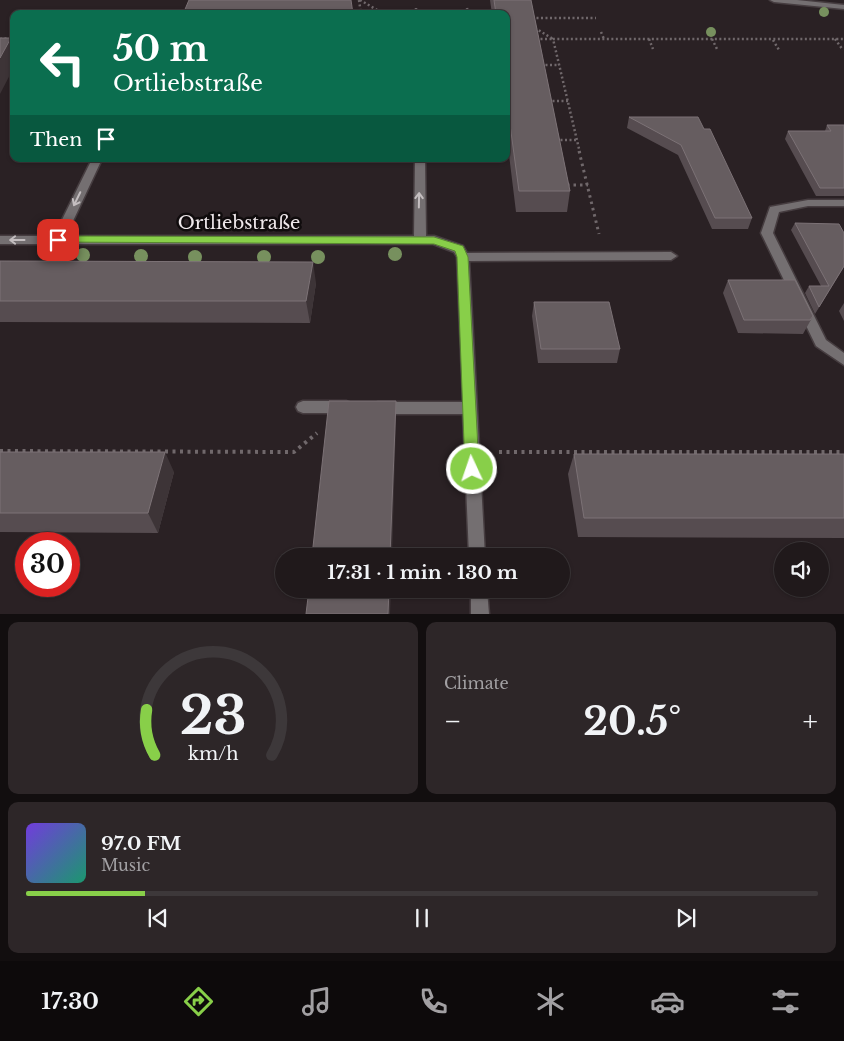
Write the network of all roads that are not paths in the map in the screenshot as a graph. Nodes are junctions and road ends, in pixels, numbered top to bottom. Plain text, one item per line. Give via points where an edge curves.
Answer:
1 (774, 0) edge
2 (844, 7) edge
3 (96, 162) edge
4 (420, 162) edge
5 (844, 203) edge
6 (0, 240) edge
7 (58, 240) junction
8 (420, 241) junction
9 (671, 256) dead end
10 (463, 257) junction
11 (844, 360) edge
12 (303, 407) dead end
13 (469, 408) junction
14 (477, 548) edge
15 (479, 598) edge
16 (480, 614) edge

1 - 2 street
3 -> 7 street
8 -> 4 street
5 - 11 street via 808,203 774,209 767,233 821,343
7 -> 6 street, Ortliebstraße
7 - 8 street, Ortliebstraße
8 - 10 street, Ortliebstraße via 434,240 450,245 460,249
9 - 10 street
10 - 13 street
12 - 13 street
13 - 14 street
15 - 16 street

